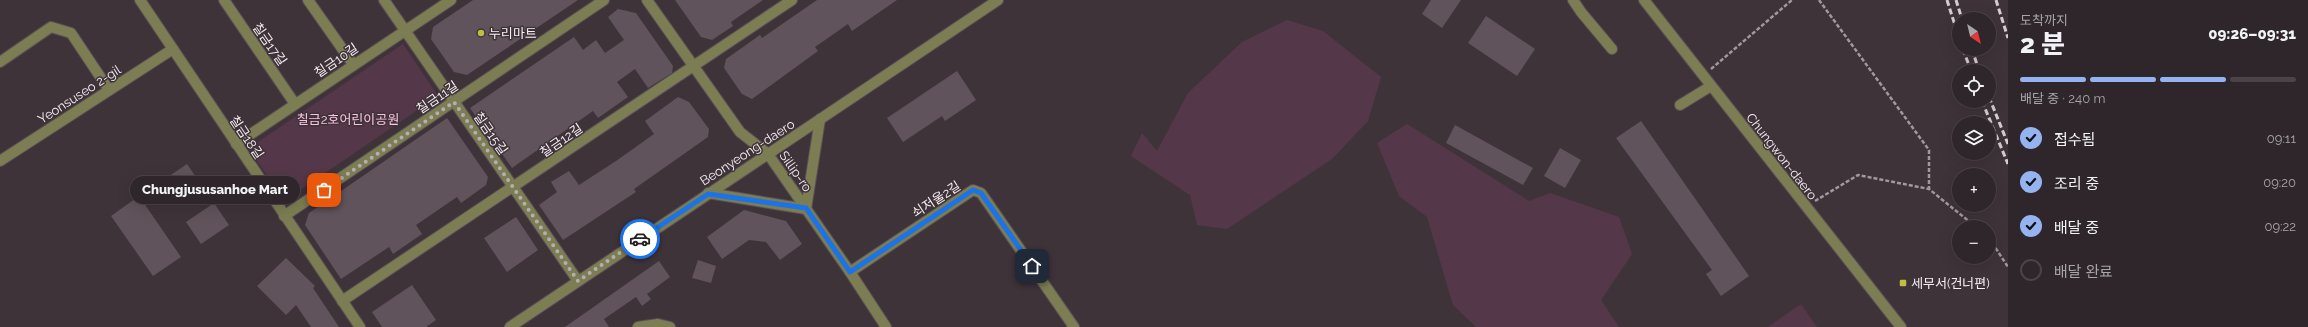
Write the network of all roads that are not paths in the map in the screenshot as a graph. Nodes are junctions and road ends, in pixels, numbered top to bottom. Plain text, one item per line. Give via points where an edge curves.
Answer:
1 (140, 0) edge
2 (224, 0) edge
3 (308, 0) edge
4 (384, 0) edge
5 (451, 0) edge
6 (604, 0) edge
7 (647, 0) edge
8 (792, 0) edge
9 (998, 0) edge
10 (1574, 0) edge
11 (1644, 0) edge
12 (404, 30) junction
13 (173, 49) junction
14 (1612, 49) dead end
15 (0, 62) edge
16 (353, 64) junction
17 (694, 66) junction
18 (1711, 86) junction
19 (109, 90) junction
20 (454, 102) junction
21 (295, 104) junction
22 (1680, 105) dead end
23 (820, 119) junction
24 (236, 144) junction
25 (768, 154) junction
26 (0, 161) edge
27 (513, 188) junction
28 (708, 194) junction
29 (806, 208) junction
30 (284, 216) junction
31 (850, 272) junction
32 (578, 281) junction
33 (342, 301) junction
34 (360, 327) edge
35 (510, 327) edge
36 (638, 327) edge
37 (670, 327) edge
38 (886, 327) edge
39 (1074, 327) edge
40 (1901, 327) edge

1 - 13 street, 칠금18길
2 - 21 street, 칠금17길
3 - 16 street
4 - 12 street, 칠금15길
5 - 12 street, 칠금10길
6 - 20 street, 칠금11길
7 - 17 street, Sillip-ro
8 - 17 street, 칠금12길
9 - 23 street, Beonyeong-daero
10 - 14 street via 1580,12
11 - 18 street, Chungwon-daero
12 - 16 street, 칠금10길
12 - 20 street, 칠금15길
13 - 19 street, Yeonsuseo 2-gil
13 - 24 street, 칠금18길
15 - 19 street via 51,27 71,33
16 - 21 street, 칠금10길
17 - 25 street, Sillip-ro via 740,132
17 - 27 street, 칠금12길
18 - 22 street
18 - 40 street, Chungwon-daero
19 - 26 street, Yeonsuseo 2-gil
20 - 27 street, 칠금15길
20 - 30 street, 칠금11길
21 - 24 street, 칠금10길
23 - 25 street, Beonyeong-daero
23 - 29 street
24 - 30 street, 칠금18길
25 - 28 street, Beonyeong-daero
25 - 29 street, Sillip-ro
27 - 32 street, 칠금15길
27 - 33 street, 칠금12길
28 - 29 street
28 - 32 street, Beonyeong-daero
29 - 31 street, Sillip-ro
30 - 33 street, 칠금18길
31 - 38 street, Sillip-ro
31 - 39 street, 쇠저울2길 via 973,190 981,193
32 - 35 street, Beonyeong-daero
33 - 34 street, 칠금18길
36 - 37 street via 658,324

